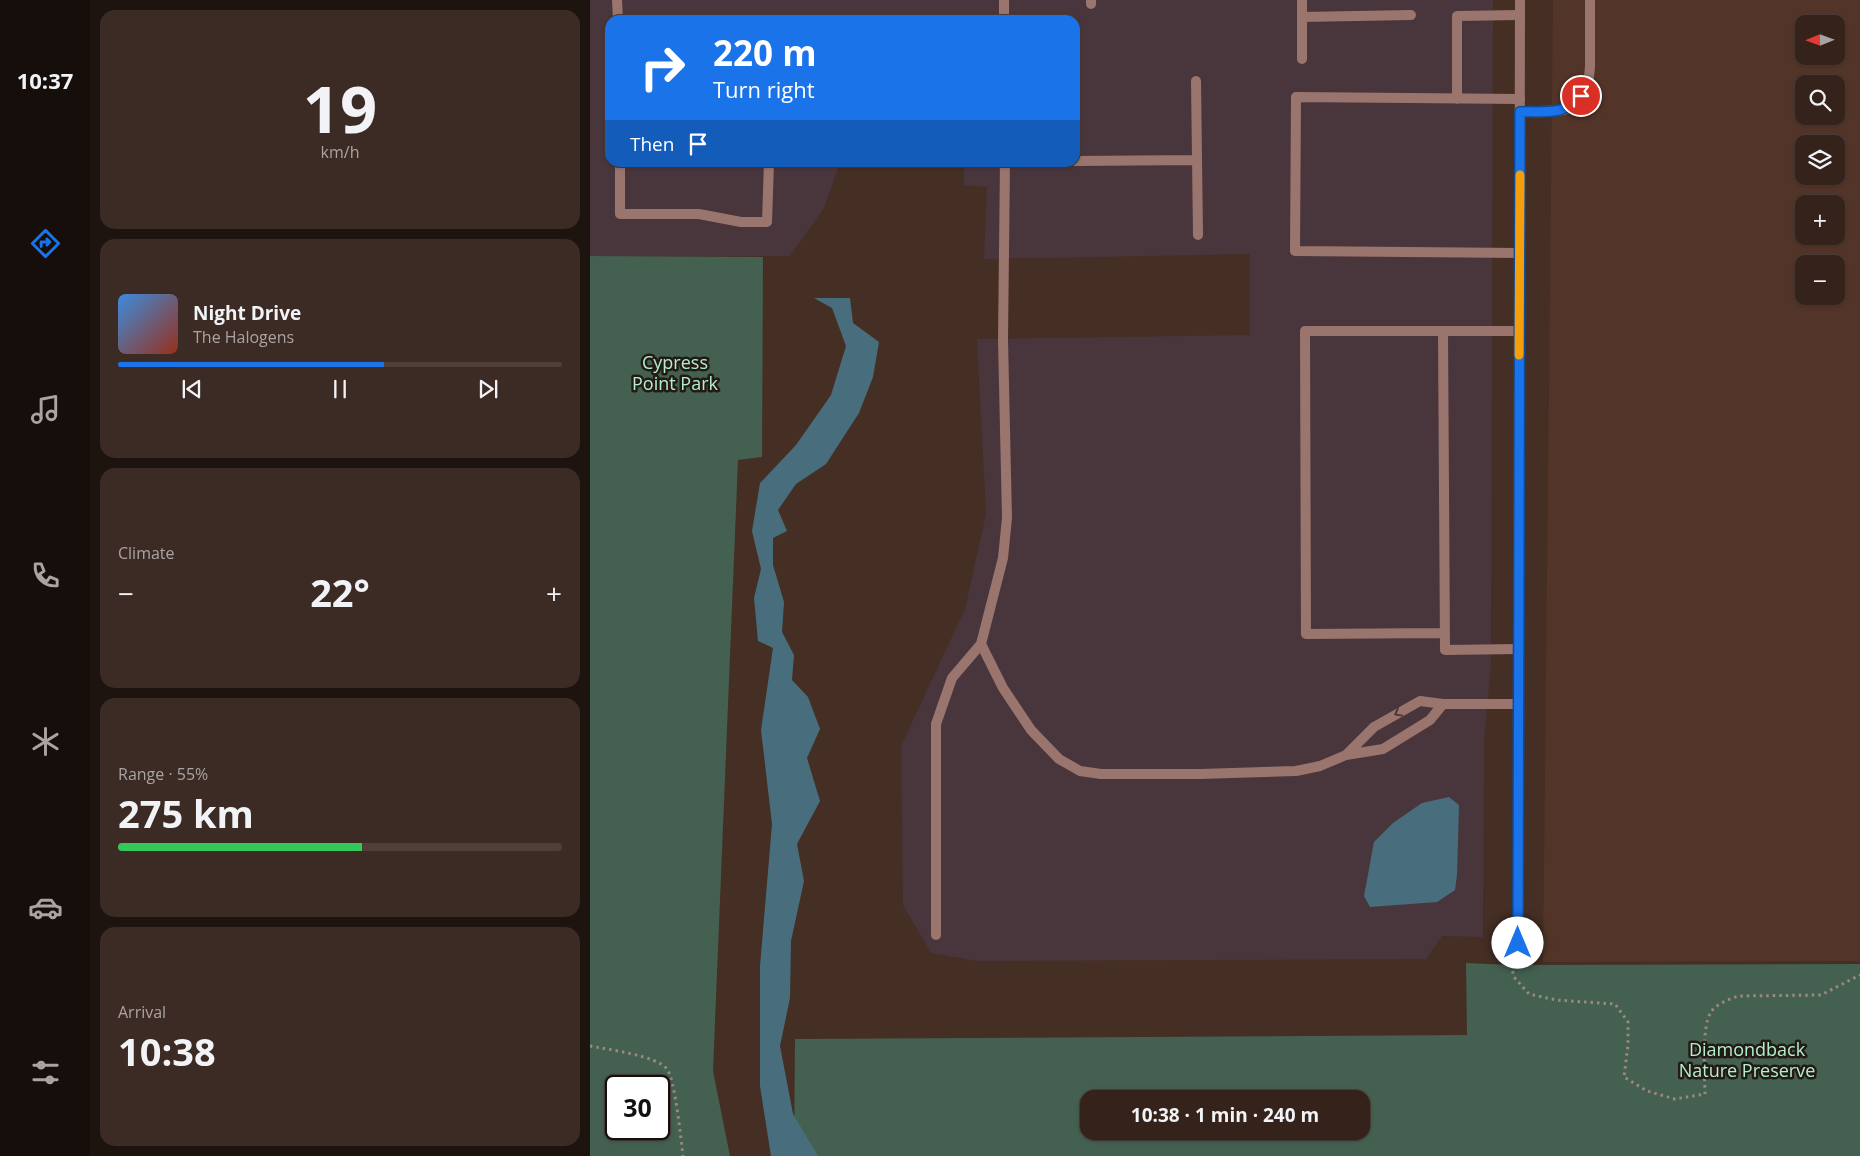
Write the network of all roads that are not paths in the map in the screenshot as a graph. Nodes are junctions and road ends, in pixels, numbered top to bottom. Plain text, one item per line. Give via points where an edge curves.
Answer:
1 (617, 0) edge
2 (1004, 0) edge
3 (1302, 0) edge
4 (1520, 0) edge
5 (1590, 0) edge
6 (618, 15) edge
7 (1004, 15) edge
8 (1411, 15) dead end
9 (1520, 15) junction
10 (1302, 18) junction
11 (1302, 59) dead end
12 (1196, 81) dead end
13 (1457, 99) junction
14 (1520, 99) junction
15 (1520, 112) junction
16 (1197, 160) junction
17 (1080, 161) edge
18 (620, 167) edge
19 (769, 167) edge
20 (1005, 167) edge
21 (1198, 235) dead end
22 (1520, 253) junction
23 (1443, 331) junction
24 (1519, 331) junction
25 (1444, 634) junction
26 (981, 644) junction
27 (1518, 649) junction
28 (1443, 704) junction
29 (1519, 704) junction
30 (1346, 755) junction
31 (936, 935) dead end
32 (1518, 943) dead end

1 - 6 street
2 - 7 street
3 - 10 street
4 - 9 street
5 - 15 street via 1588,86 1574,104 1564,110
8 - 10 street
9 - 13 street via 1458,16
9 - 14 street
10 - 11 street
12 - 16 street
13 - 14 street
13 - 22 street via 1296,98 1295,251
14 - 15 street
15 - 22 street
16 - 17 street
16 - 21 street
18 - 19 street via 620,214 699,214 741,222 767,222
20 - 26 street via 1003,340 1007,518 1003,558
22 - 24 street
23 - 24 street
23 - 25 street
23 - 25 street via 1305,331 1306,634
24 - 27 street
25 - 27 street via 1445,650
26 - 30 street via 1003,688 1031,730 1059,759 1080,771 1101,774 1296,771 1320,766
26 - 31 street via 952,678 936,724
27 - 29 street
28 - 29 street
28 - 30 street via 1430,720 1383,749
28 -> 30 street via 1420,701 1374,727
29 - 32 street

